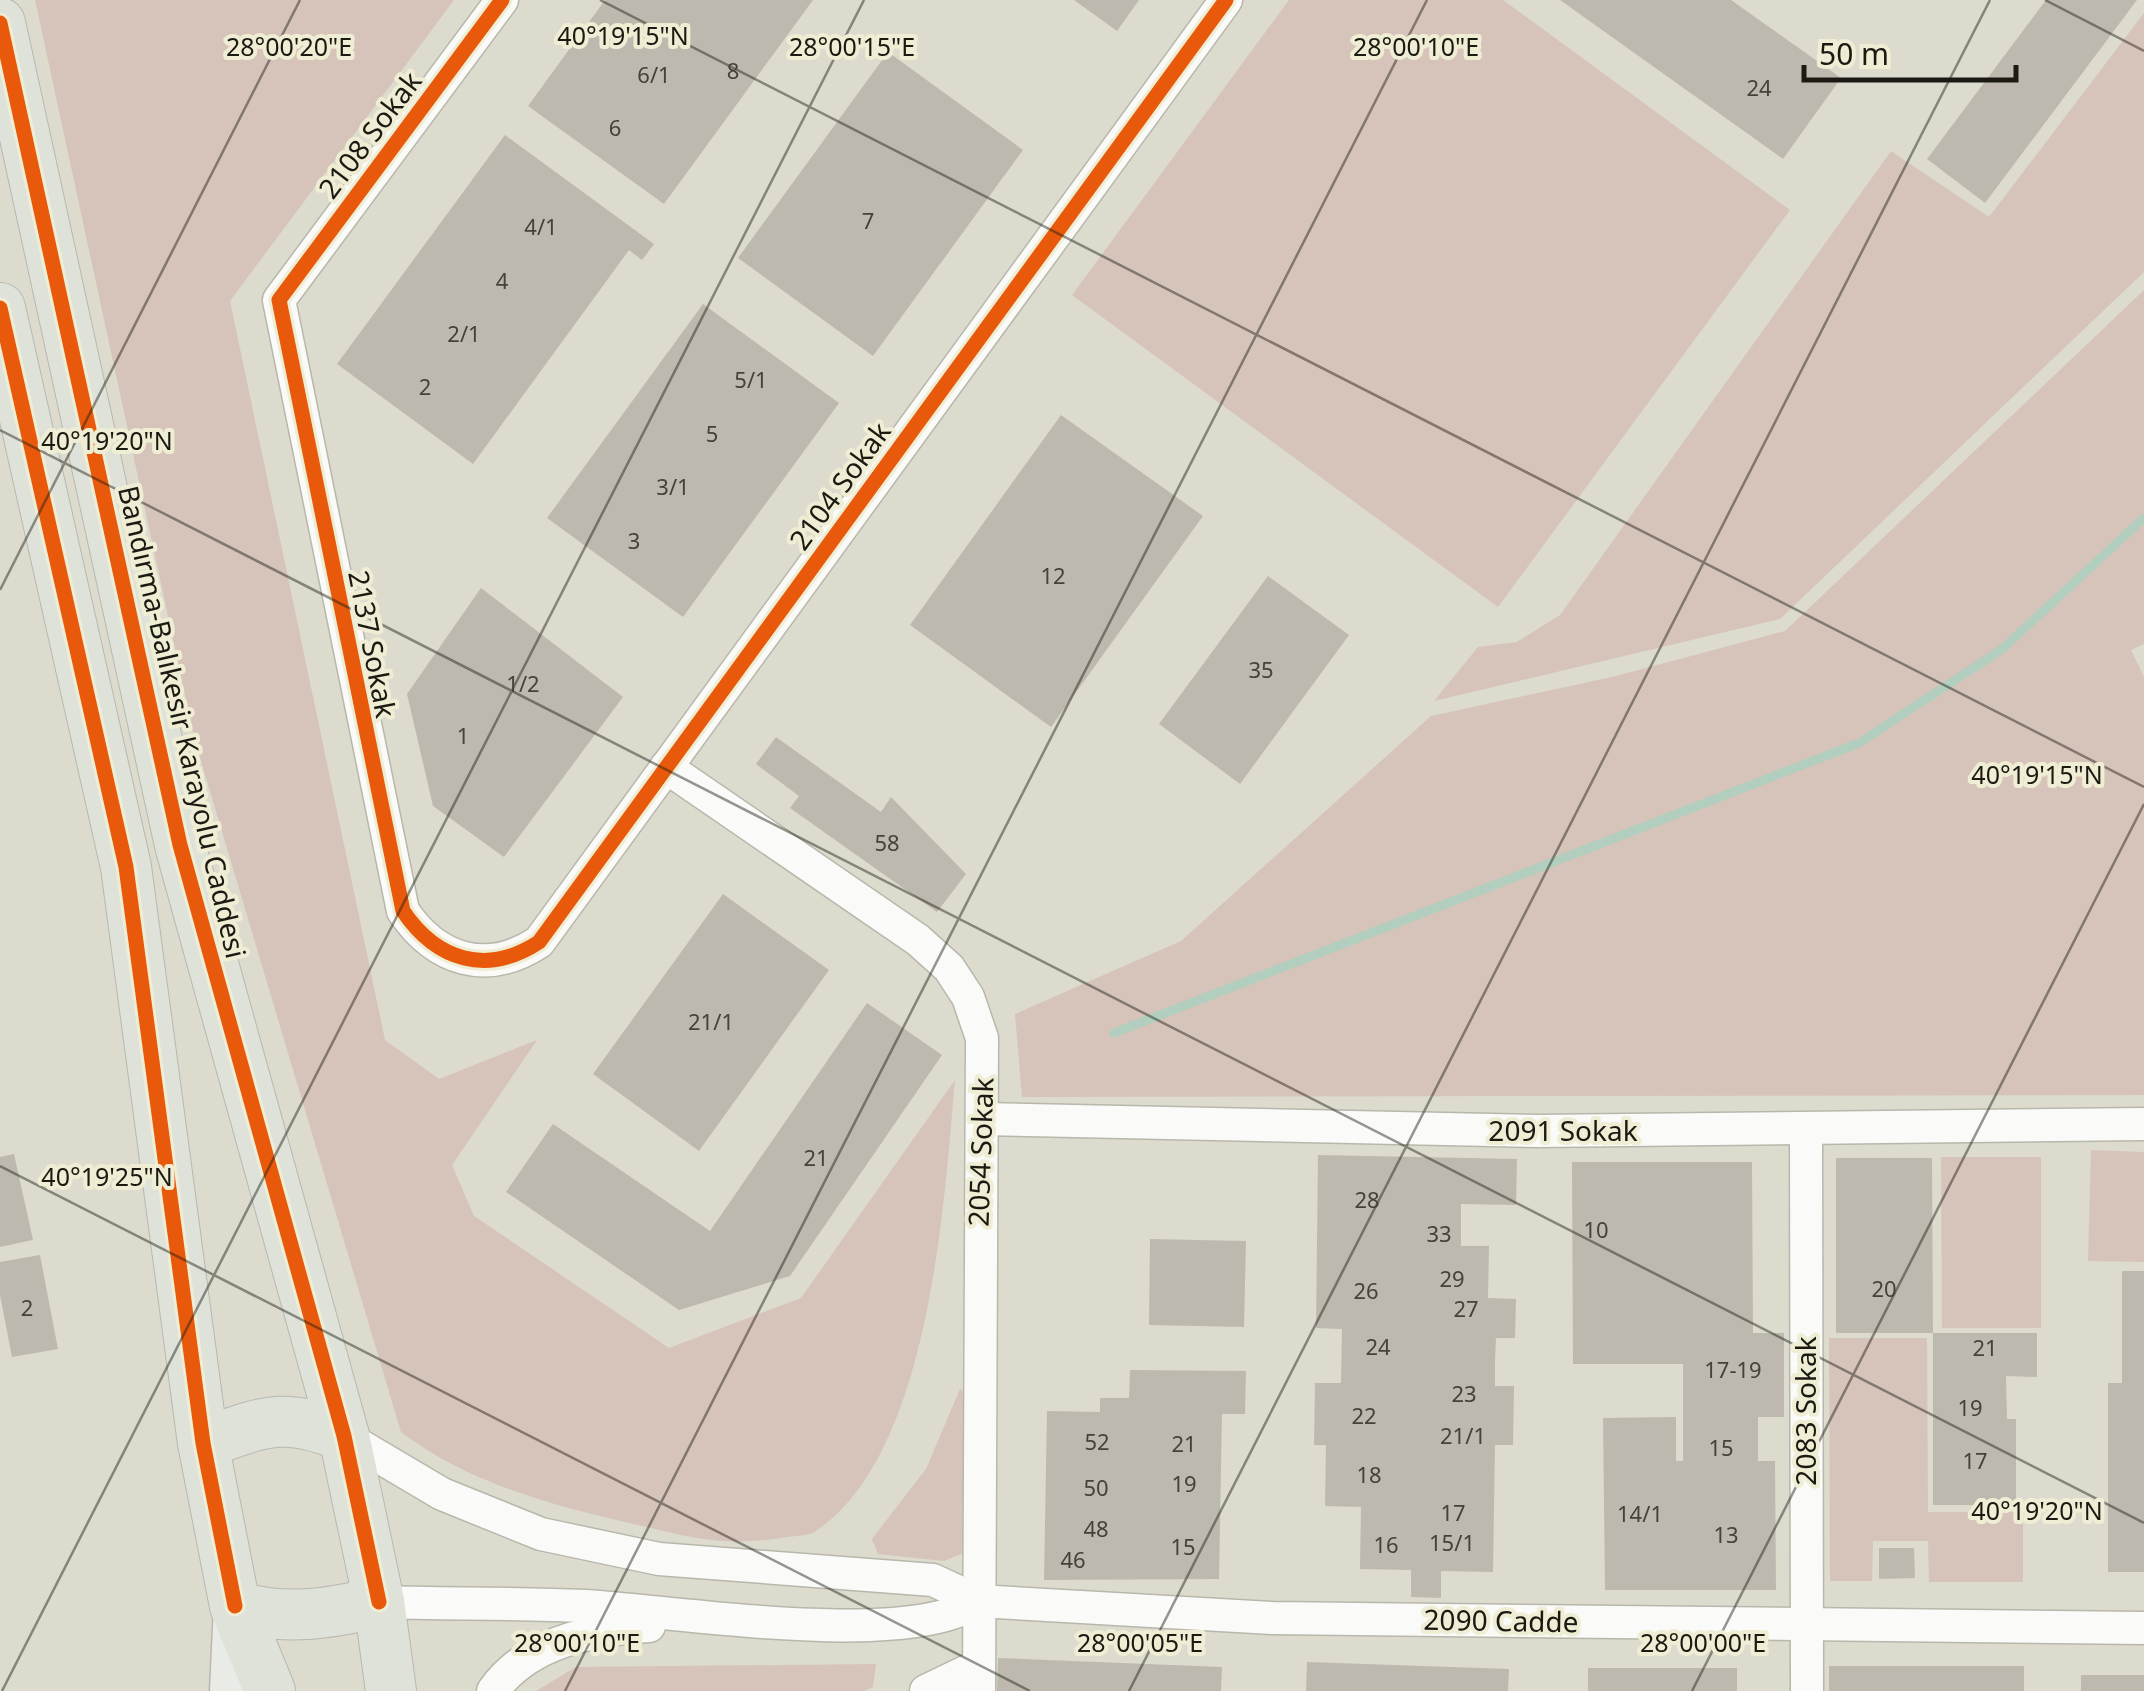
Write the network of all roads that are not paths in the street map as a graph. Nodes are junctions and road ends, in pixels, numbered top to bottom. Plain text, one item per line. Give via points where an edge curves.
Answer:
1 (502, 0) edge
2 (1226, 0) edge
3 (0, 22) edge
4 (279, 300) joint
5 (0, 308) edge
6 (666, 767) junction
7 (470, 962) joint
8 (982, 1119) junction
9 (2144, 1124) edge
10 (1806, 1130) junction
11 (344, 1436) junction
12 (204, 1443) junction
13 (809, 1572) junction
14 (978, 1601) junction
15 (379, 1602) junction
16 (234, 1606) junction
17 (737, 1620) junction
18 (816, 1624) junction
19 (1806, 1624) junction
20 (2144, 1628) edge
21 (978, 1679) edge
22 (230, 1691) edge
23 (270, 1691) edge
24 (391, 1691) edge
25 (493, 1691) edge
26 (926, 1691) edge
27 (1807, 1691) edge

1 - 4 street, 2108 Sokak
2 - 6 street, 2104 Sokak
3 - 11 highway, Bandırma-Balıkesir Karayolu Caddesi via 180,845
4 - 7 street, 2137 Sokak via 399,898 418,935
5 - 12 highway via 126,868
6 - 7 street, 2104 Sokak via 539,942 501,960
6 - 8 street, 2054 Sokak via 949,968 982,1038
8 - 10 street, 2091 Sokak via 1538,1132
8 - 14 street, 2054 Sokak
9 - 10 street, 2091 Sokak
10 - 19 street, 2083 Sokak
11 - 12 highway via 304,1420 262,1422
11 - 13 street, 2090 Cadde via 442,1494 541,1534 659,1559
11 - 15 highway, Bandırma-Balıkesir Karayolu Caddesi
12 - 16 highway
13 - 14 street, 2090 Cadde via 933,1580
13 - 18 street via 801,1600
14 - 18 street, 2090 Cadde via 936,1621
14 - 19 street, 2090 Cadde via 1272,1618
14 - 21 street, 2054 Sokak
15 - 16 highway via 298,1616
15 - 17 street via 586,1606
15 - 24 highway, Bandırma-Balıkesir Karayolu Caddesi
16 - 22 main road
16 - 23 highway
17 - 18 street, 2090 Cadde
17 - 25 street via 618,1628 545,1646
19 - 20 street, 2090 Cadde
19 - 27 street, 2083 Sokak
21 - 26 street

